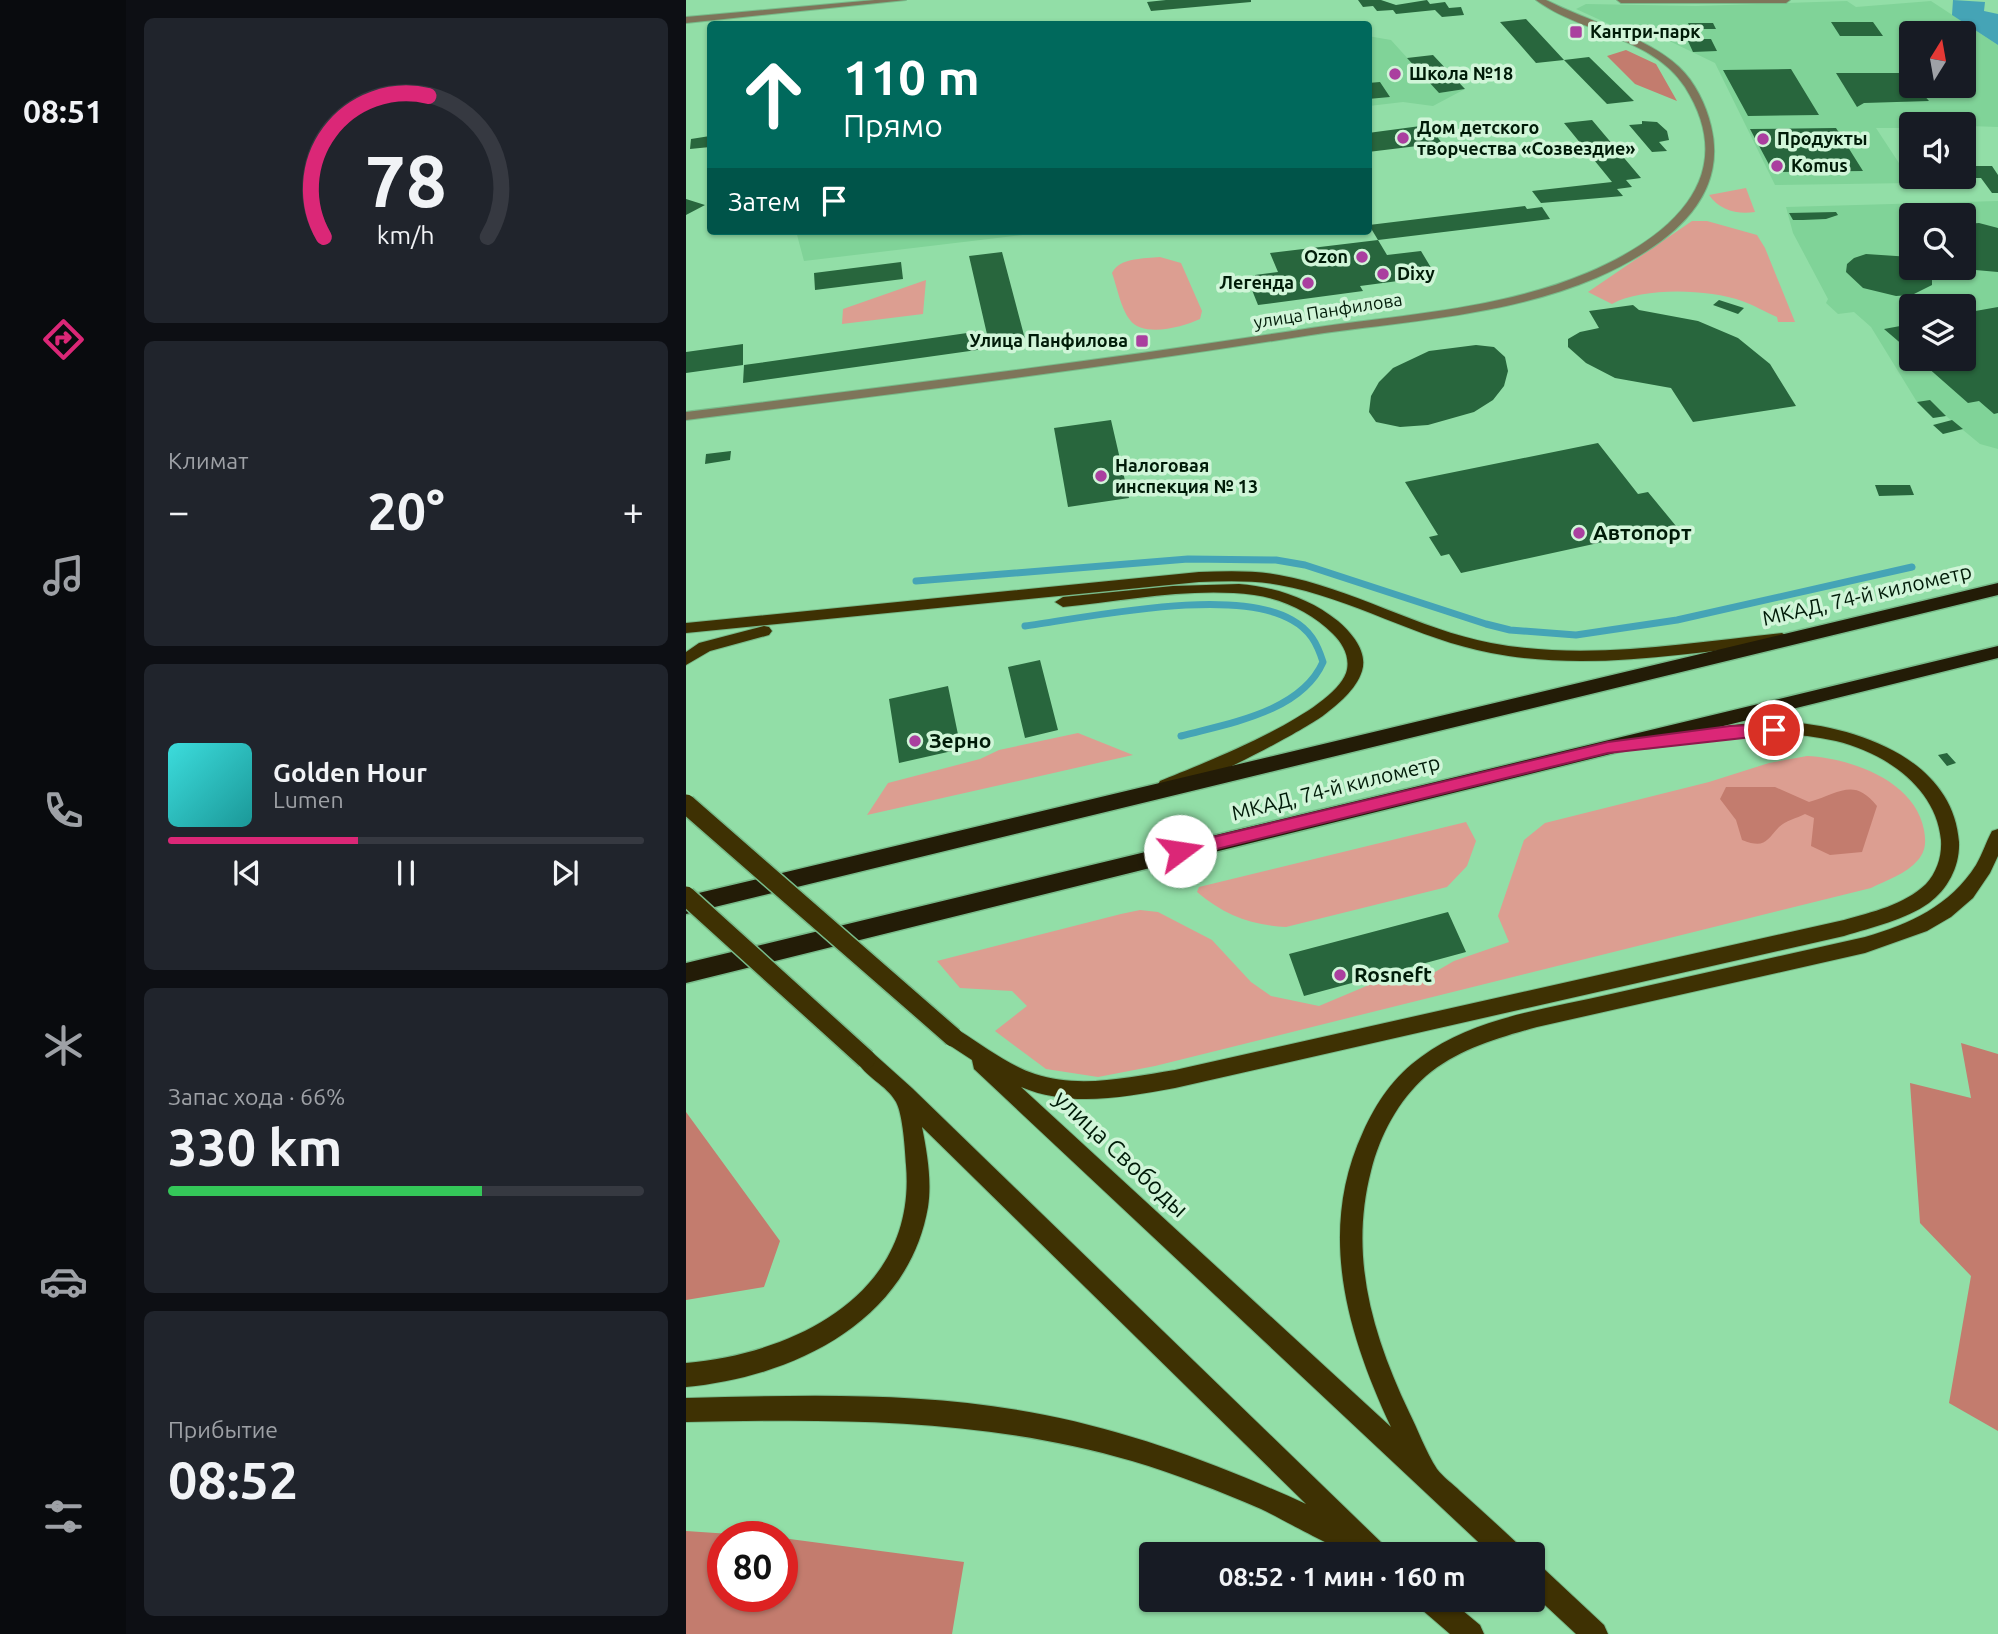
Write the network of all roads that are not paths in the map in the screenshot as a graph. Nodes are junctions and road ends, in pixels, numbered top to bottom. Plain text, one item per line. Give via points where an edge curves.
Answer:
1 (902, 0) edge
2 (1540, 0) edge
3 (1621, 0) edge
4 (1786, 0) edge
5 (686, 20) edge
6 (686, 416) edge
7 (1998, 590) edge
8 (686, 628) edge
9 (1799, 636) junction
10 (1998, 652) edge
11 (686, 660) edge
12 (1608, 748) junction
13 (1145, 795) junction
14 (686, 804) edge
15 (1998, 836) edge
16 (686, 896) edge
17 (686, 905) edge
18 (686, 973) edge
19 (953, 1037) junction
20 (905, 1095) junction
21 (686, 1375) edge
22 (686, 1410) edge
23 (1428, 1477) junction
24 (1354, 1542) edge
25 (1362, 1542) edge
26 (1497, 1542) edge
27 (1545, 1587) edge
28 (1444, 1612) edge
29 (1471, 1634) edge
30 (1595, 1634) edge

1 - 5 street
2 - 6 street, улица Панфилова via 1674,67 1703,110 1712,156 1692,207 1595,274 1541,293 1243,342
3 - 4 street
7 - 9 highway, МКАД, 74-й километр
8 - 9 main road via 1243,576 1315,590 1404,624 1492,649 1608,654
9 - 13 highway, МКАД, 74-й километр
10 - 12 highway, МКАД, 74-й километр
11 - 13 main road via 705,647 740,635 786,627 1240,589 1299,603 1322,616 1352,646 1352,678 1324,705 1234,756
12 - 18 highway, МКАД, 74-й километр
12 - 19 main road via 1730,732 1796,729 1873,746 1900,761 1940,803 1950,829 1950,854 1943,877 1892,914 1844,928 1115,1089 1054,1087 1018,1077
13 - 17 highway, МКАД, 74-й километр
14 - 19 main road, улица Свободы, bridge
15 - 23 main road via 1974,887 1949,911 1908,932 1478,1037 1429,1062 1400,1089 1373,1130 1360,1167 1348,1241 1354,1302 1376,1370
16 - 20 main road, bridge
19 - 23 main road, улица Свободы
20 - 21 main road via 916,1155 917,1208 885,1280 844,1320 810,1342 735,1370
20 - 25 main road
22 - 24 main road via 890,1410 998,1419 1058,1430 1196,1469 1288,1507
23 - 26 main road, улица Свободы
27 - 30 main road
28 - 29 main road

